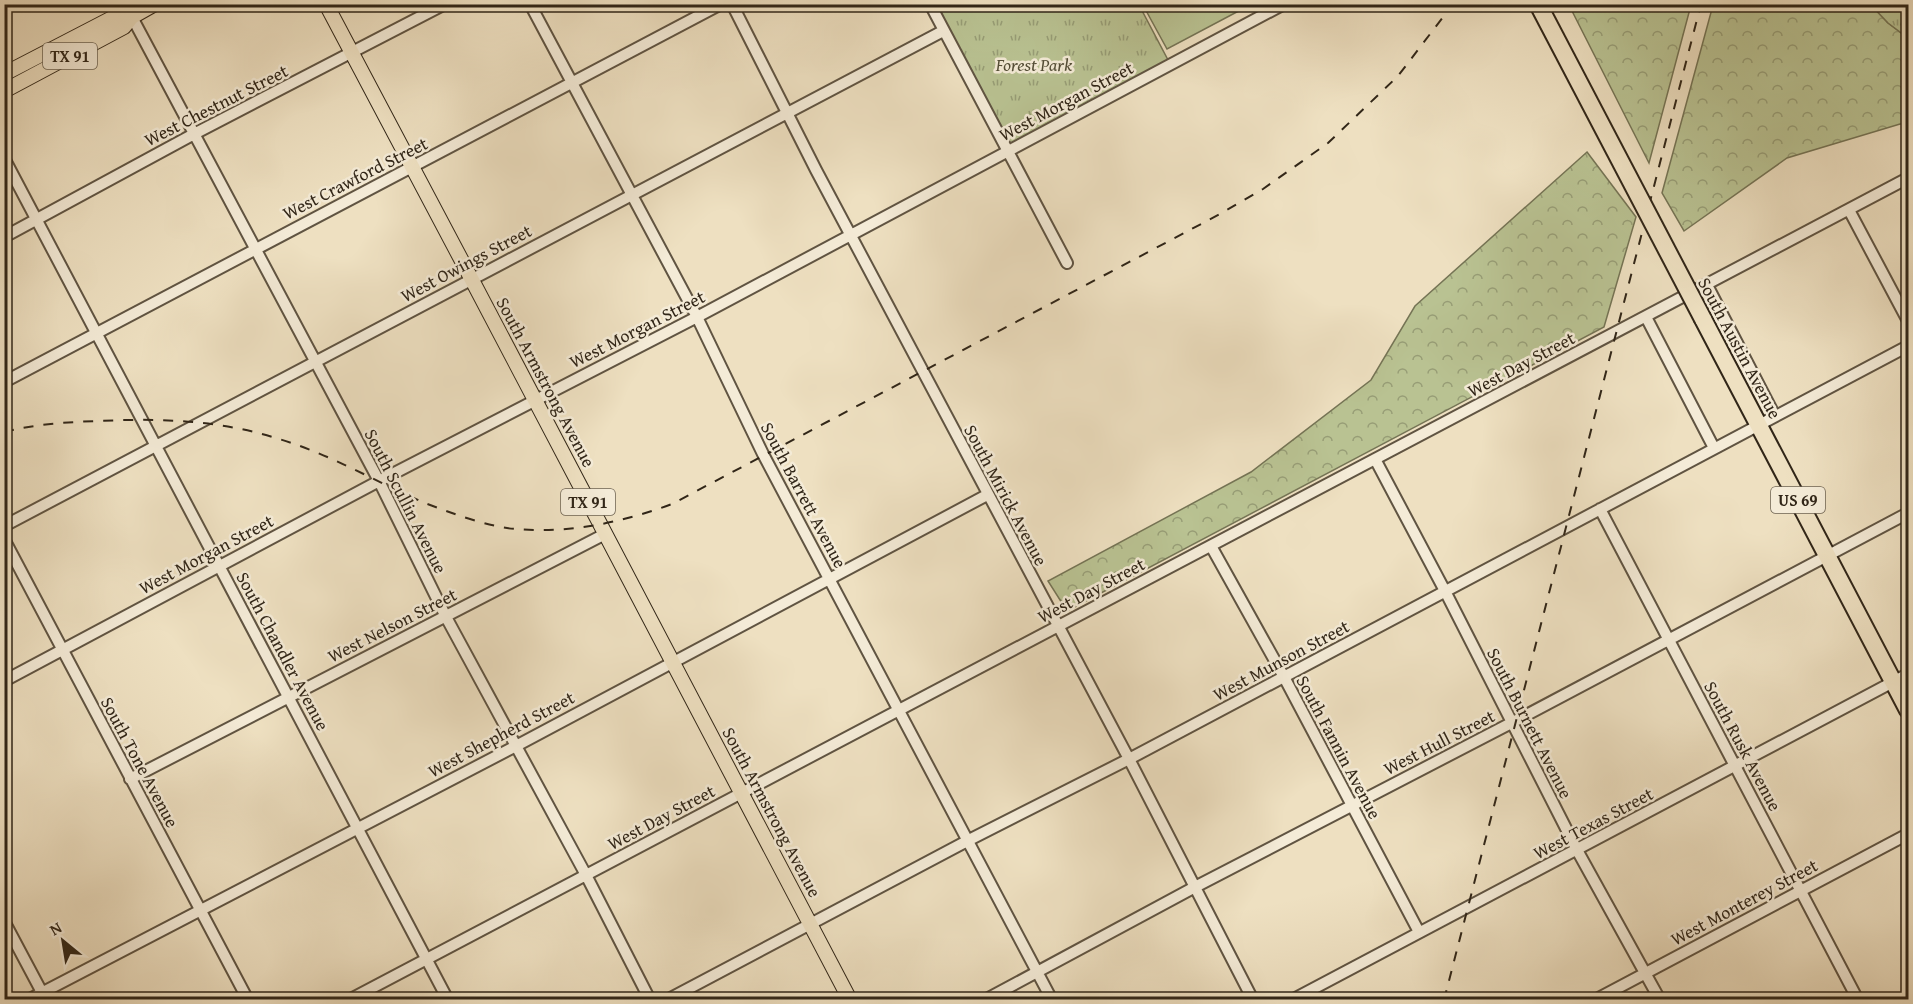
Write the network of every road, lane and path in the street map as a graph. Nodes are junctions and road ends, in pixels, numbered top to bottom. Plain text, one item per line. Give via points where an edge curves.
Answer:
1 (155, 4) edge
2 (326, 4) edge
3 (445, 4) edge
4 (530, 4) edge
5 (721, 4) edge
6 (732, 4) edge
7 (930, 4) edge
8 (1284, 4) edge
9 (1538, 4) edge
10 (129, 11) edge
11 (944, 31) junction
12 (352, 54) junction
13 (4, 74) edge
14 (572, 82) junction
15 (4, 90) edge
16 (787, 114) junction
17 (194, 134) junction
18 (1008, 151) junction
19 (4, 158) edge
20 (412, 168) junction
21 (1908, 178) edge
22 (631, 196) junction
23 (1849, 210) junction
24 (37, 220) junction
25 (850, 235) junction
26 (4, 237) edge
27 (256, 248) junction
28 (1067, 262) dead end
29 (472, 280) junction
30 (1707, 285) junction
31 (1646, 317) junction
32 (697, 318) junction
33 (1908, 321) edge
34 (95, 334) junction
35 (1908, 346) edge
36 (315, 360) junction
37 (4, 382) edge
38 (535, 400) junction
39 (1775, 416) junction
40 (1758, 425) junction
41 (157, 446) junction
42 (1714, 448) junction
43 (1375, 459) junction
44 (379, 481) junction
45 (987, 495) junction
46 (1600, 509) junction
47 (1908, 513) edge
48 (4, 526) edge
49 (605, 534) junction
50 (4, 539) edge
51 (1211, 546) junction
52 (1827, 555) junction
53 (219, 566) junction
54 (830, 579) junction
55 (1445, 591) junction
56 (446, 617) junction
57 (1058, 626) junction
58 (1668, 639) junction
59 (63, 651) junction
60 (672, 663) junction
61 (1284, 677) junction
62 (1901, 677) edge
63 (4, 681) edge
64 (288, 697) junction
65 (1908, 710) edge
66 (899, 711) junction
67 (1511, 723) junction
68 (516, 746) junction
69 (1129, 759) junction
70 (1735, 766) junction
71 (130, 779) junction
72 (742, 793) junction
73 (1351, 805) junction
74 (358, 827) junction
75 (1908, 834) edge
76 (969, 840) junction
77 (1577, 850) junction
78 (586, 874) junction
79 (1195, 887) junction
80 (1801, 891) junction
81 (201, 910) junction
82 (4, 921) edge
83 (810, 924) junction
84 (1419, 932) junction
85 (426, 959) junction
86 (1038, 972) junction
87 (1645, 973) junction
88 (44, 996) edge
89 (1908, 996) edge
90 (28, 999) edge
91 (248, 999) edge
92 (349, 999) edge
93 (448, 999) edge
94 (650, 999) edge
95 (667, 999) edge
96 (850, 999) edge
97 (985, 999) edge
98 (1052, 999) edge
99 (1253, 999) edge
100 (1292, 999) edge
101 (1595, 999) edge
102 (1660, 999) edge
103 (1858, 999) edge
104 (1902, 999) edge

1 - 10 main road, TX 91
2 - 12 main road, South Armstrong Avenue / TX 91
3 - 12 street, West Chestnut Street
4 - 14 street, South Barrett Avenue
5 - 14 street, West Crawford Street
6 - 16 street, South Mirick Avenue
7 - 11 street
8 - 18 street, West Morgan Street
9 - 40 highway, South Austin Avenue / US 69, bridge
10 - 13 main road, TX 91
10 - 15 main road, TX 91 via 124,27
10 - 17 street, South Scullin Avenue
11 - 16 street, West Owings Street
11 - 18 street
12 - 17 street, West Chestnut Street
12 - 20 main road, South Armstrong Avenue / TX 91
14 - 20 street, West Crawford Street
14 - 22 street, South Barrett Avenue
16 - 22 street, West Owings Street
16 - 25 street, South Mirick Avenue
17 - 24 street, West Chestnut Street
17 - 27 street, South Scullin Avenue
18 - 25 street, West Morgan Street
18 - 28 street
19 - 24 street, South Chandler Avenue
20 - 27 street, West Crawford Street
20 - 29 main road, South Armstrong Avenue / TX 91
21 - 23 street, West Day Street
22 - 29 street, West Owings Street
22 - 32 street, South Barrett Avenue
23 - 30 street, West Day Street
23 - 33 street
24 - 26 street, West Chestnut Street
24 - 34 street, South Chandler Avenue
25 - 32 street, West Morgan Street
25 - 45 street, South Mirick Avenue
27 - 34 street, West Crawford Street
27 - 36 street, South Scullin Avenue
29 - 36 street, West Owings Street
29 - 38 main road, South Armstrong Avenue / TX 91
30 - 31 street, West Day Street
30 - 39 street
31 - 42 street
31 - 43 street, West Day Street
32 - 38 street, West Morgan Street
32 - 54 street, South Barrett Avenue
34 - 37 street, West Crawford Street
34 - 41 street, South Chandler Avenue
35 - 39 street, West Munson Street
36 - 41 street, West Owings Street
36 - 44 street, South Scullin Avenue
38 - 44 street, West Morgan Street
38 - 49 main road, South Armstrong Avenue / TX 91
39 - 40 street, West Munson Street
40 - 42 street, West Munson Street
40 - 52 highway, South Austin Avenue / US 69
41 - 48 street, West Owings Street
41 - 53 street, South Chandler Avenue
42 - 46 street, West Munson Street
43 - 51 street, West Day Street
43 - 55 street, South Burnett Avenue
44 - 53 street, West Morgan Street
44 - 56 street, South Scullin Avenue
45 - 54 street, West Shepherd Street
45 - 57 street, South Mirick Avenue
46 - 55 street, West Munson Street
46 - 58 street, South Rusk Avenue
47 - 52 street, West Hull Street
49 - 56 street, West Nelson Street
49 - 60 main road, South Armstrong Avenue / TX 91
50 - 59 street, South Tone Avenue
51 - 57 street, West Day Street
51 - 61 street, South Fannin Avenue
52 - 58 street, West Hull Street
52 - 62 highway, South Austin Avenue / US 69
53 - 59 street, West Morgan Street
53 - 64 street, South Chandler Avenue
54 - 60 street, West Shepherd Street
54 - 66 street, South Barrett Avenue
55 - 61 street, West Munson Street
55 - 67 street, South Burnett Avenue
56 - 64 street, West Nelson Street
56 - 68 street, South Scullin Avenue
57 - 66 street, West Day Street
57 - 69 street, South Mirick Avenue
58 - 67 street, West Hull Street
58 - 70 street, South Rusk Avenue
59 - 63 street, West Morgan Street
59 - 71 street, South Tone Avenue
60 - 68 street, West Shepherd Street
60 - 72 main road, South Armstrong Avenue / TX 91
61 - 69 street, West Munson Street
61 - 73 street, South Fannin Avenue
62 - 65 highway, South Austin Avenue / US 69
62 - 70 street, West Texas Street
64 - 71 street, West Nelson Street
64 - 74 street, South Chandler Avenue
66 - 72 street, West Day Street
66 - 76 street, South Barrett Avenue
67 - 73 street, West Hull Street
67 - 77 street, South Burnett Avenue
68 - 74 street, West Shepherd Street
68 - 78 street, South Scullin Avenue
69 - 76 street, West Munson Street
69 - 79 street, South Mirick Avenue
70 - 77 street, West Texas Street
70 - 80 street, South Rusk Avenue
71 - 81 street, South Tone Avenue
72 - 78 street, West Day Street
72 - 83 main road, South Armstrong Avenue / TX 91
73 - 79 street, West Hull Street
73 - 84 street, South Fannin Avenue
74 - 81 street, West Shepherd Street
74 - 85 street, South Chandler Avenue
75 - 80 street, West Monterey Street
76 - 83 street, West Munson Street
76 - 86 street, South Barrett Avenue
77 - 84 street, West Texas Street
77 - 87 street, South Burnett Avenue
78 - 85 street, West Day Street
78 - 94 street, South Scullin Avenue
79 - 86 street, West Hull Street
79 - 99 street, South Mirick Avenue
80 - 87 street, West Monterey Street
80 - 103 street, South Rusk Avenue
81 - 88 street, West Shepherd Street
81 - 91 street, South Tone Avenue
82 - 88 street
83 - 95 street, West Munson Street
83 - 96 main road, South Armstrong Avenue / TX 91
84 - 100 street, West Texas Street
85 - 92 street, West Day Street
85 - 93 street, South Chandler Avenue
86 - 97 street, West Hull Street
86 - 98 street, South Barrett Avenue
87 - 101 street, West Monterey Street
87 - 102 street, South Burnett Avenue
88 - 90 street, West Shepherd Street
89 - 104 street

